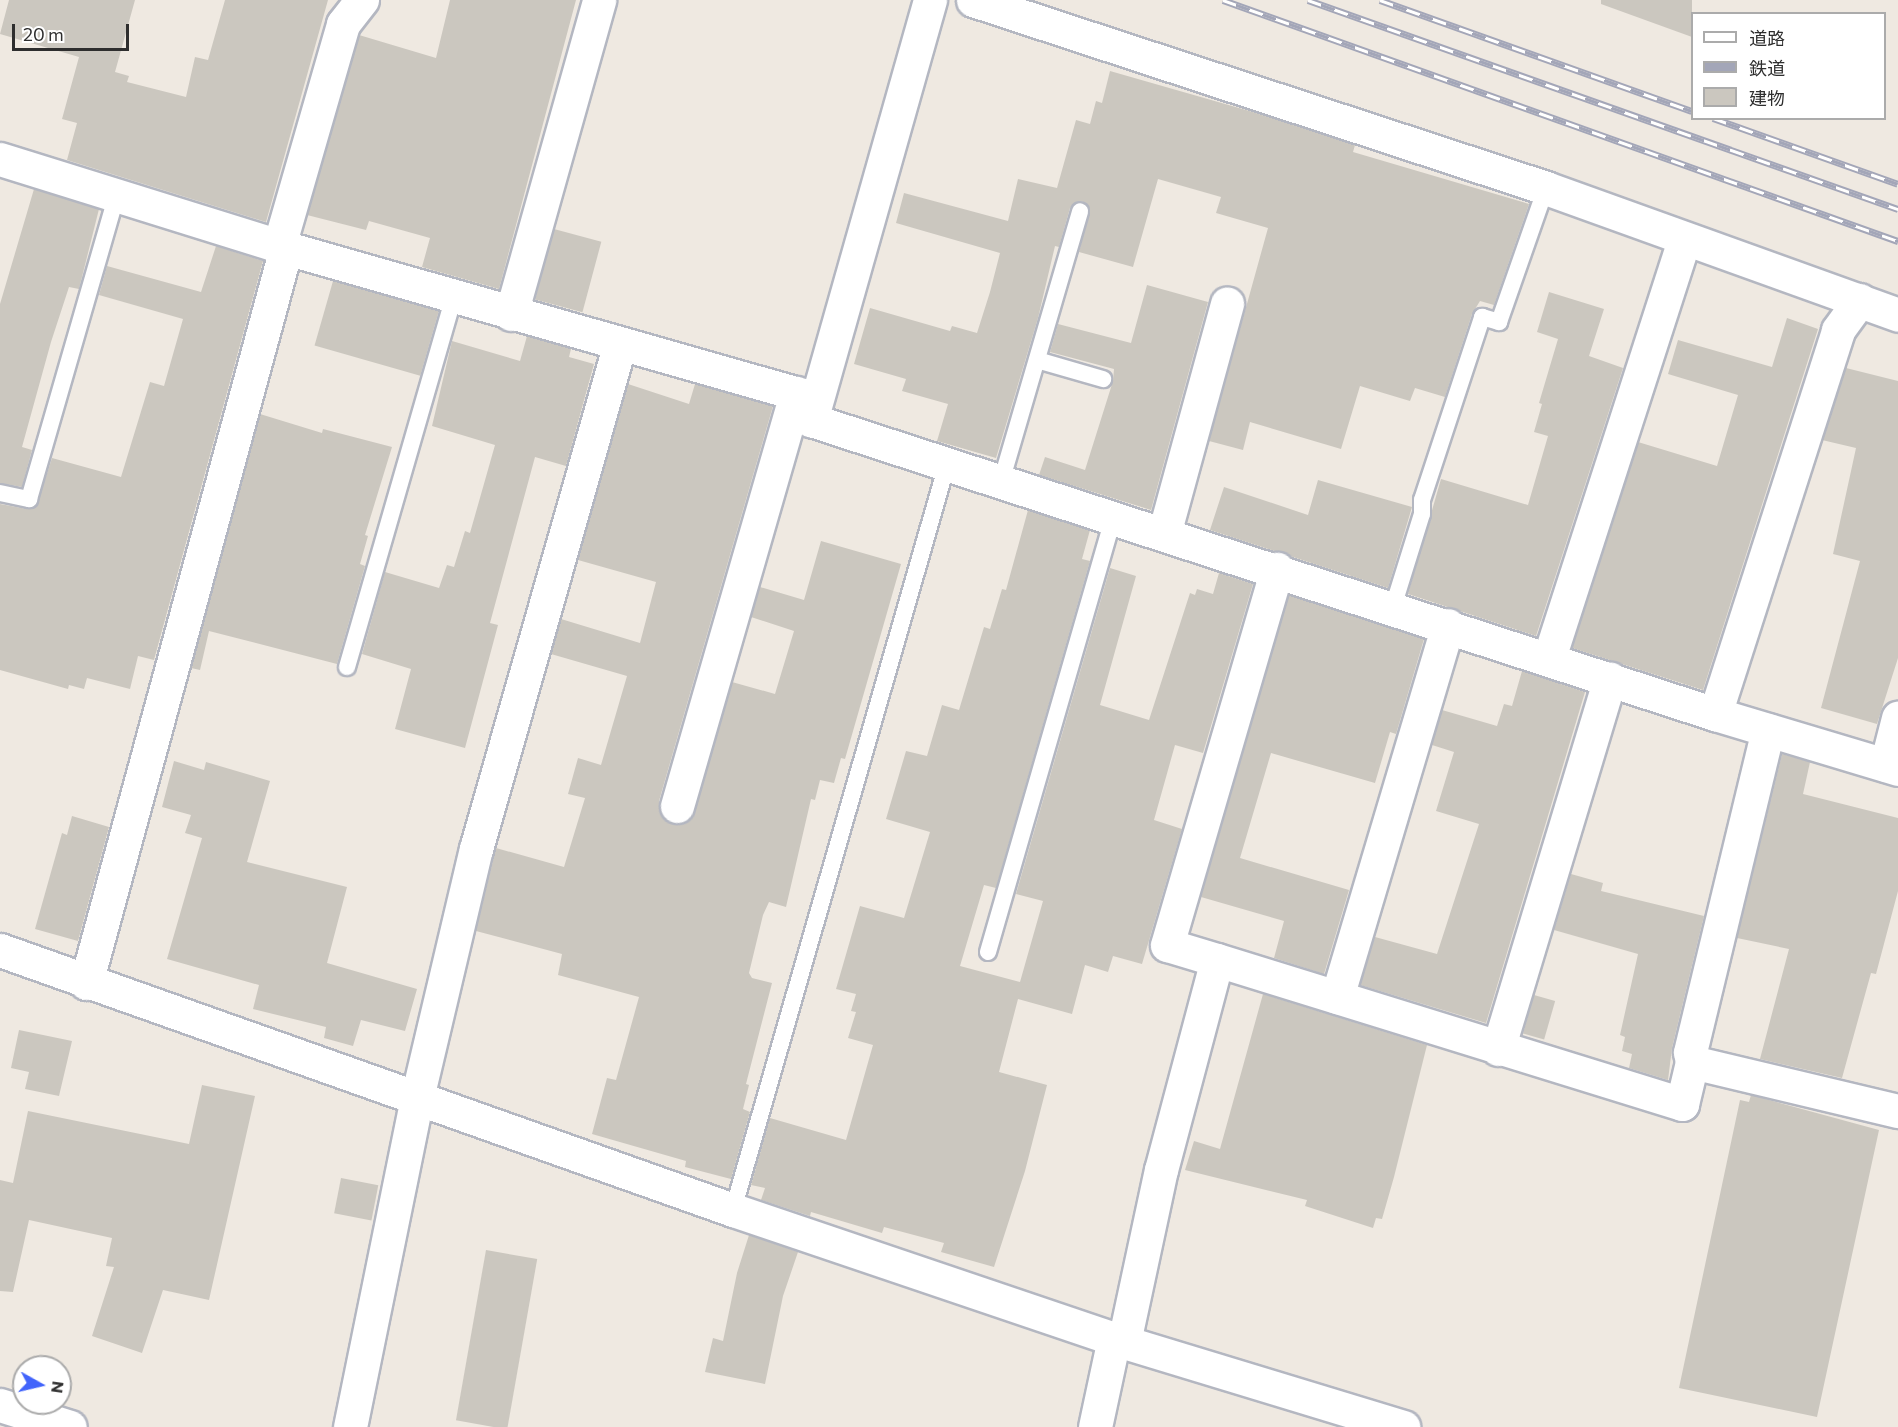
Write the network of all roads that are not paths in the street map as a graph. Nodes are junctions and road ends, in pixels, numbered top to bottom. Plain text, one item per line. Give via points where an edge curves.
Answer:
1 (362, 0) edge
2 (599, 0) edge
3 (930, 0) edge
4 (973, 0) edge
5 (0, 159) edge
6 (1546, 188) junction
7 (117, 195) junction
8 (1080, 211) dead end
9 (1684, 239) junction
10 (283, 247) junction
11 (454, 297) junction
12 (1860, 300) junction
13 (1227, 303) dead end
14 (511, 314) junction
15 (1898, 315) edge
16 (620, 343) junction
17 (1037, 360) junction
18 (1103, 380) dead end
19 (806, 396) junction
20 (947, 464) junction
21 (1002, 482) junction
22 (0, 493) edge
23 (1113, 519) junction
24 (1164, 534) junction
25 (1277, 569) junction
26 (1393, 607) junction
27 (1448, 625) junction
28 (1549, 658) junction
29 (347, 667) dead end
30 (1610, 679) junction
31 (1715, 714) junction
32 (1898, 718) edge
33 (1768, 730) junction
34 (1892, 767) edge
35 (677, 806) dead end
36 (0, 950) edge
37 (988, 952) dead end
38 (1217, 960) junction
39 (86, 983) junction
40 (1336, 997) junction
41 (1498, 1049) junction
42 (1692, 1062) junction
43 (417, 1098) junction
44 (1898, 1111) edge
45 (733, 1210) junction
46 (1119, 1340) junction
47 (0, 1405) edge
48 (70, 1427) edge
49 (350, 1427) edge
50 (1095, 1427) edge
51 (1403, 1427) edge

1 - 10 street via 343,24
2 - 14 street
3 - 19 street
4 - 6 street
5 - 7 street
6 - 9 street
6 - 26 lane via 1498,322 1482,317 1425,488 1422,514
7 - 10 street
7 - 22 lane via 29,499
8 - 17 lane
9 - 12 street
9 - 28 street
10 - 11 street
10 - 39 street
11 - 14 street
11 - 29 lane
12 - 15 street
12 - 31 street via 1838,330
13 - 24 street
14 - 16 street
16 - 19 street
16 - 43 street via 507,733
17 - 18 lane
17 - 21 lane
19 - 20 street via 811,420
19 - 35 street
20 - 21 street
20 - 45 lane
21 - 23 street
23 - 24 street
23 - 37 lane
24 - 25 street
25 - 26 street
25 - 38 street via 1167,945
26 - 27 street
27 - 28 street
27 - 40 street
28 - 30 street
30 - 31 street
30 - 41 street
31 - 33 street
32 - 34 street
33 - 34 street
33 - 42 street via 1690,1052
36 - 39 street
38 - 40 street
38 - 46 street
39 - 43 street
40 - 41 street
41 - 42 street via 1682,1104
42 - 44 street
43 - 45 street
43 - 49 street
45 - 46 street
46 - 50 street
46 - 51 street
47 - 48 street

